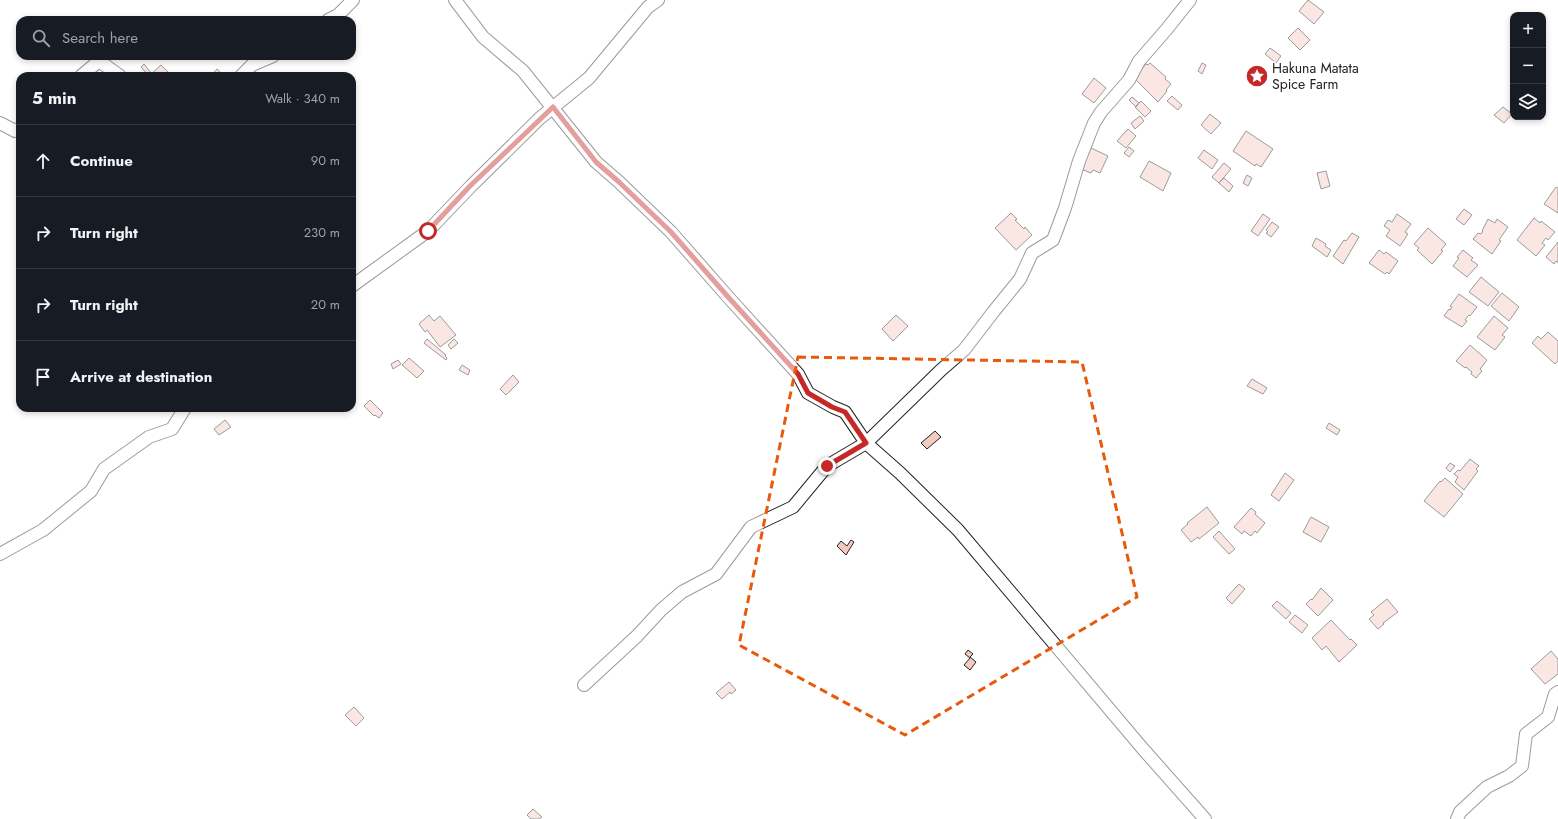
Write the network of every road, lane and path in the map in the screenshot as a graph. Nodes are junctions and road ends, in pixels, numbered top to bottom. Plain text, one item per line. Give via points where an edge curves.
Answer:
1 (353, 0) edge
2 (455, 0) edge
3 (658, 0) edge
4 (1190, 0) edge
5 (336, 16) edge
6 (264, 60) edge
7 (86, 72) edge
8 (114, 72) edge
9 (245, 72) edge
10 (553, 107) junction
11 (0, 123) edge
12 (16, 130) edge
13 (356, 283) edge
14 (183, 412) edge
15 (866, 443) junction
16 (0, 554) edge
17 (584, 685) dead end
18 (1558, 692) edge
19 (1205, 819) edge
20 (1457, 819) edge

1 - 5 street
2 - 10 street via 483,37 523,71
3 - 10 street via 648,7 589,78
4 - 15 street via 1139,61 1129,80 1094,123 1053,240 1032,253 1020,280 964,350
6 - 9 street via 252,65
7 - 8 street via 99,61
10 - 13 street via 470,186 428,231
10 - 15 street via 596,162 671,232 798,374 808,393 845,412
11 - 12 street
14 - 16 street via 172,429 149,437 104,468 90,491 43,530
15 - 17 street via 827,466 793,507 751,527 716,574 682,592
15 - 19 street via 958,530
18 - 20 street via 1548,717 1526,734 1522,766 1487,787 1460,812

